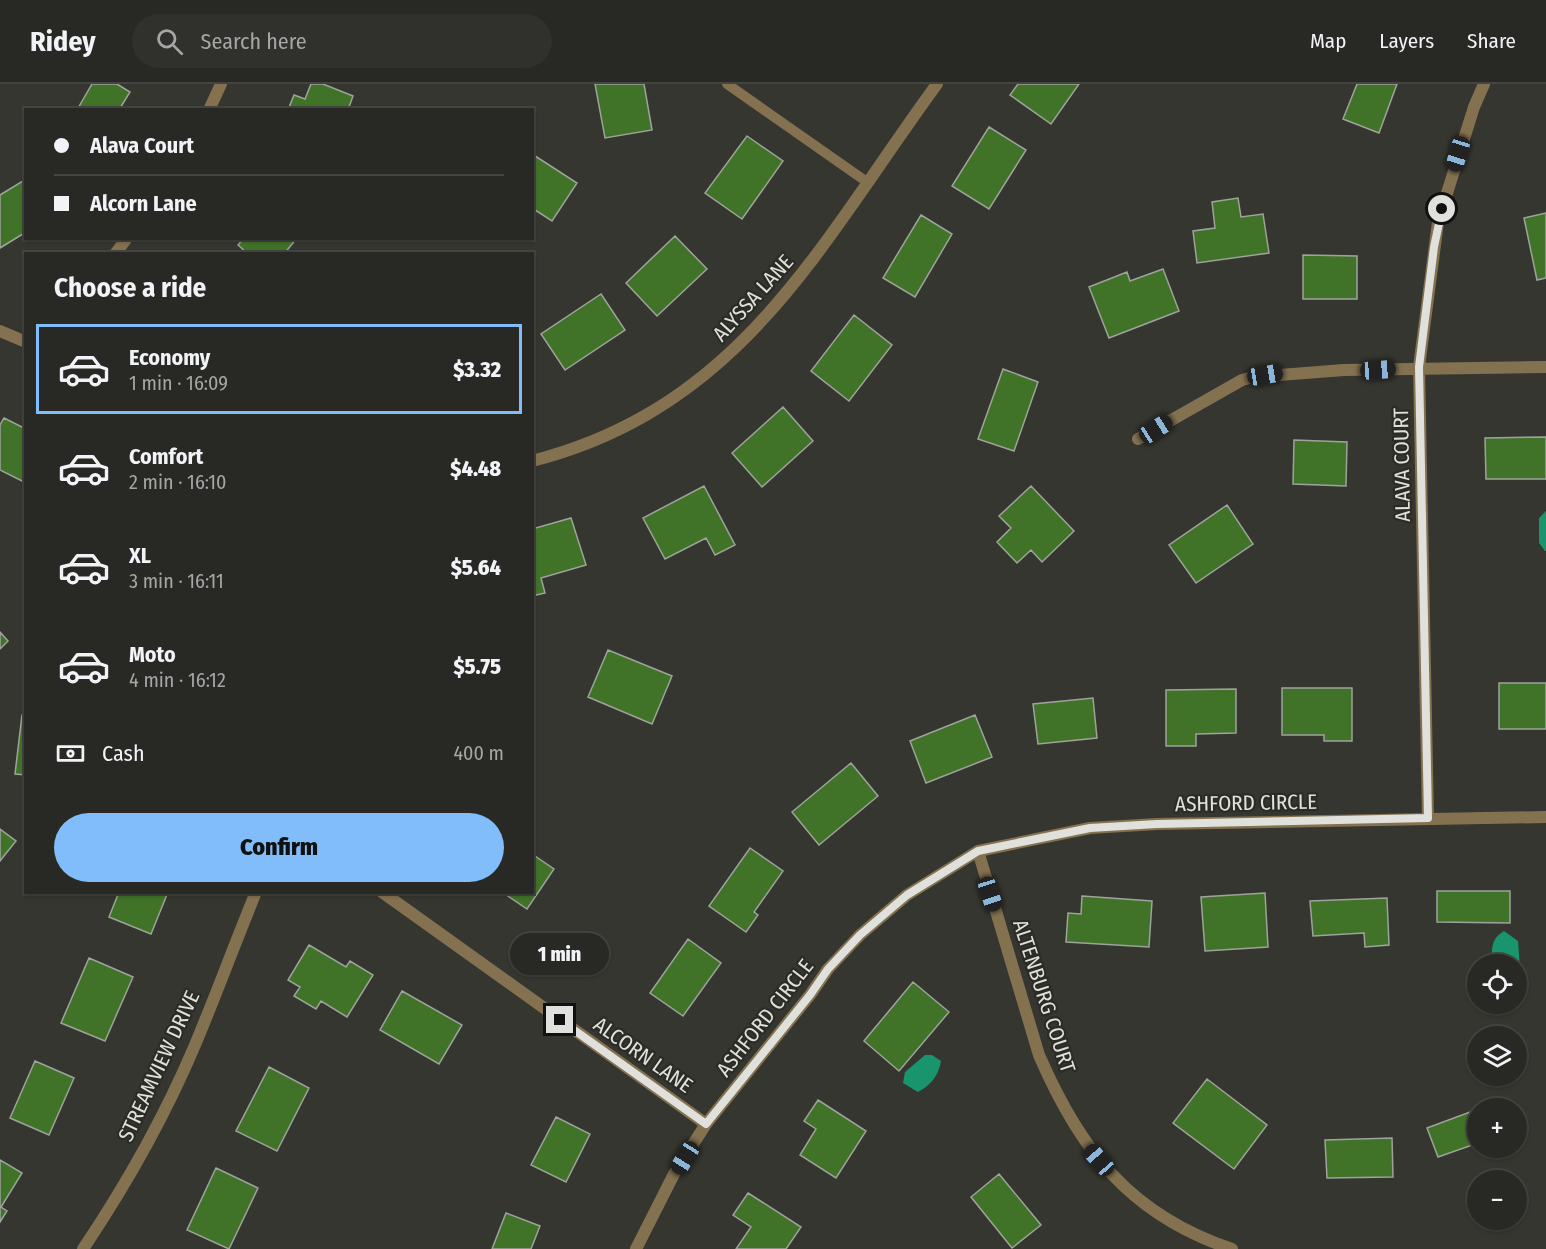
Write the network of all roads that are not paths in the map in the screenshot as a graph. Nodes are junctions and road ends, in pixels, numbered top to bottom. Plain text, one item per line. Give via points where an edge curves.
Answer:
1 (221, 84) edge
2 (727, 84) edge
3 (937, 84) edge
4 (1484, 84) edge
5 (210, 108) edge
6 (867, 182) junction
7 (0, 331) edge
8 (24, 341) edge
9 (1419, 367) junction
10 (1546, 367) edge
11 (1138, 439) dead end
12 (534, 460) edge
13 (1546, 817) edge
14 (1428, 818) junction
15 (978, 851) junction
16 (255, 894) edge
17 (385, 894) edge
18 (706, 1124) junction
19 (83, 1249) edge
20 (636, 1249) edge
21 (1232, 1249) edge

1 - 5 street
2 - 6 lane
3 - 6 street, ALYSSA LANE
4 - 9 street, ALAVA COURT via 1473,107 1438,222
6 - 12 street, ALYSSA LANE via 802,274 739,346 699,382 604,438
7 - 8 street
9 - 10 street
9 - 11 street via 1277,373 1242,380
9 - 14 street, ALAVA COURT
13 - 14 street, ASHFORD CIRCLE
14 - 15 street, ASHFORD CIRCLE via 1090,828
15 - 18 street, ASHFORD CIRCLE via 907,895 860,935 828,969
15 - 21 street, ALTENBURG COURT via 1039,1054 1079,1135 1111,1174 1163,1218
16 - 19 street, STREAMVIEW DRIVE via 174,1091 121,1190
17 - 18 street, ALCORN LANE
18 - 20 street, ASHFORD CIRCLE via 674,1174

